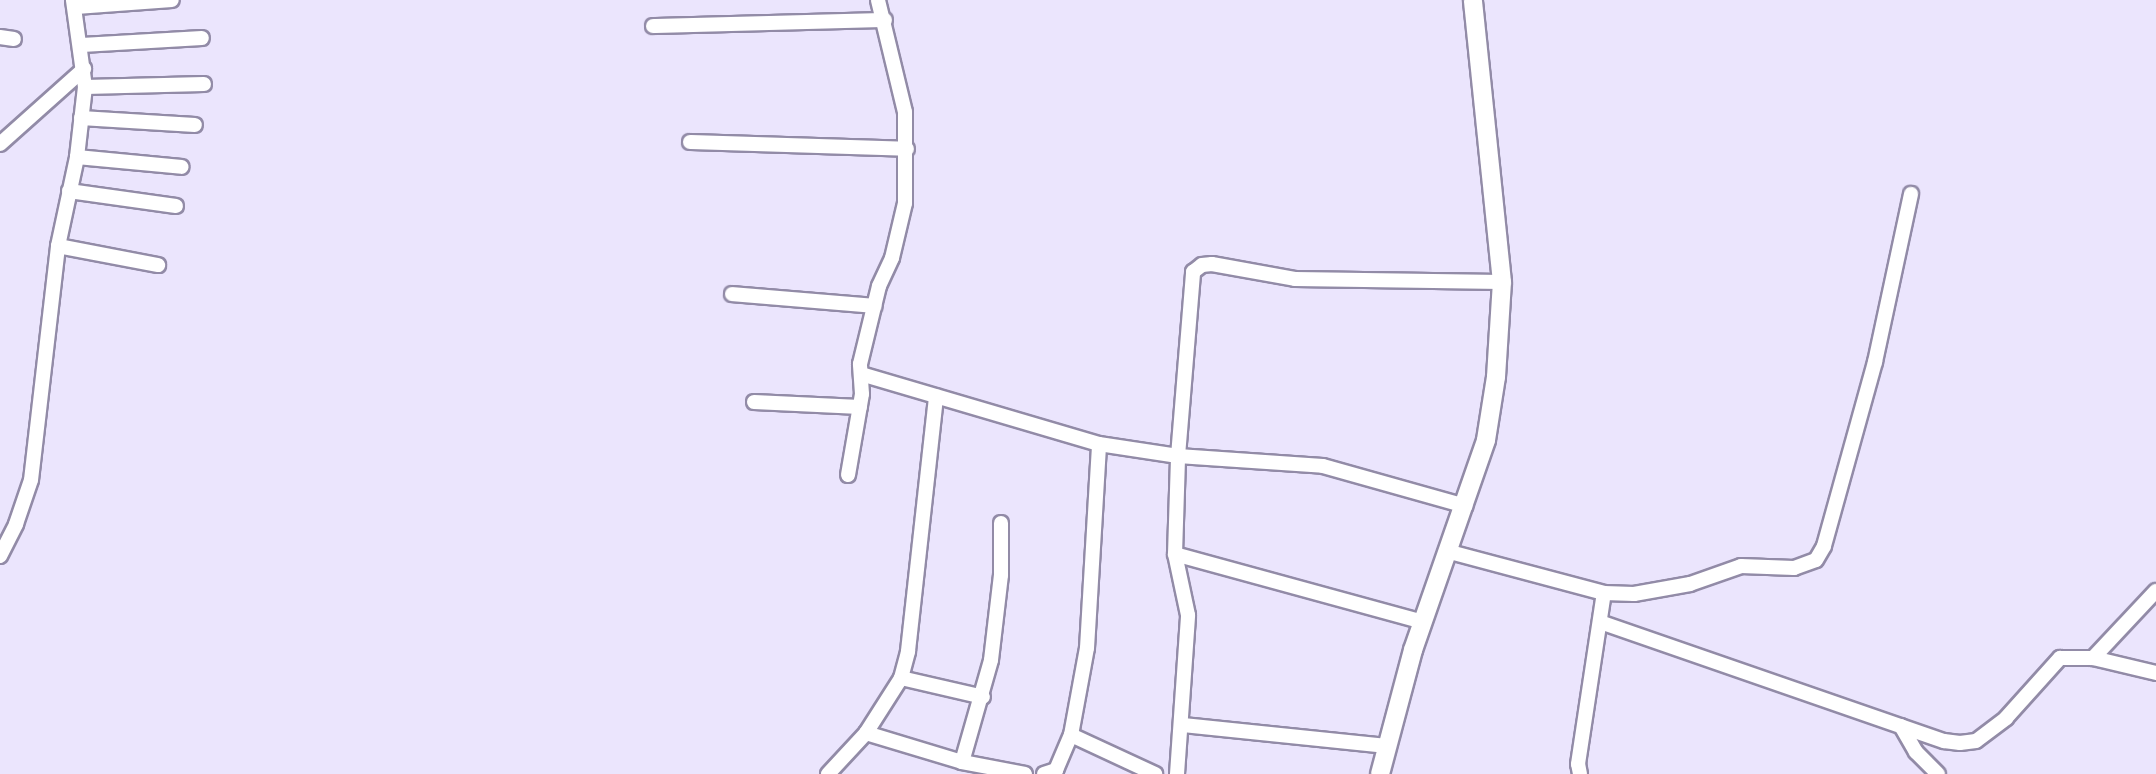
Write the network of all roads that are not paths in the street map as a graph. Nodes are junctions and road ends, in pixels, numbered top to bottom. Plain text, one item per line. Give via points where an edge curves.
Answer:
1 (172, 0) edge
2 (878, 0) edge
3 (1473, 0) edge
4 (74, 4) edge
5 (885, 20) junction
6 (653, 26) dead end
7 (202, 38) dead end
8 (82, 45) junction
9 (84, 69) junction
10 (204, 84) dead end
11 (85, 87) junction
12 (81, 118) junction
13 (195, 125) dead end
14 (690, 142) dead end
15 (0, 144) edge
16 (907, 149) junction
17 (77, 157) junction
18 (182, 167) dead end
19 (69, 191) junction
20 (1911, 194) dead end
21 (176, 206) dead end
22 (58, 246) junction
23 (158, 265) dead end
24 (1502, 282) junction
25 (732, 294) dead end
26 (874, 306) junction
27 (861, 374) junction
28 (936, 397) junction
29 (754, 402) dead end
30 (860, 407) junction
31 (1099, 444) junction
32 (1178, 456) junction
33 (848, 475) dead end
34 (1465, 506) junction
35 (1001, 523) dead end
36 (1450, 552) junction
37 (1175, 554) junction
38 (0, 556) edge
39 (2156, 591) edge
40 (1604, 593) junction
41 (1424, 622) junction
42 (1600, 622) junction
43 (2093, 658) junction
44 (2156, 673) edge
45 (901, 678) junction
46 (983, 697) junction
47 (1183, 725) junction
48 (1901, 726) junction
49 (866, 733) junction
50 (1071, 735) junction
51 (1387, 746) junction
52 (962, 762) junction
53 (834, 770) edge
54 (1025, 774) edge
55 (1044, 774) edge
56 (1155, 774) edge
57 (1177, 774) edge
58 (1380, 774) edge
59 (1580, 774) edge
60 (1938, 774) edge

1 - 4 street
2 - 5 street
3 - 24 main road
4 - 8 street
5 - 6 street
5 - 16 street via 905,112
7 - 8 street
8 - 9 street
9 - 11 street
9 - 15 street
10 - 11 street
11 - 12 street
12 - 13 street
12 - 17 street
14 - 16 street
16 - 26 street via 905,203
17 - 18 street
17 - 19 street
19 - 21 street
19 - 22 street
20 - 40 street via 1875,362 1816,560 1794,568 1741,566 1690,584 1634,594
22 - 23 street
22 - 38 street via 31,480
24 - 32 street via 1295,279 1202,265 1193,272
24 - 34 main road via 1486,440
25 - 26 street
26 - 27 street
27 - 28 street
27 - 30 street
28 - 31 street
28 - 45 street
29 - 30 street
30 - 33 street
31 - 32 street
31 - 50 street via 1091,614
32 - 34 street via 1323,466
32 - 37 street
34 - 36 main road
35 - 46 street via 1001,575
36 - 40 street
36 - 41 main road
37 - 41 street
37 - 47 street via 1188,615
39 - 43 street
40 - 42 street
41 - 51 main road
42 - 48 street
42 - 59 street
43 - 44 street
43 - 48 street via 2071,656 2052,664 2006,718 1976,741 1944,741
45 - 46 street
45 - 49 street
46 - 52 street
47 - 51 street
47 - 57 street
48 - 60 street
49 - 52 street
49 - 53 street
50 - 55 street via 1056,770
50 - 56 street
51 - 58 main road
52 - 54 street

